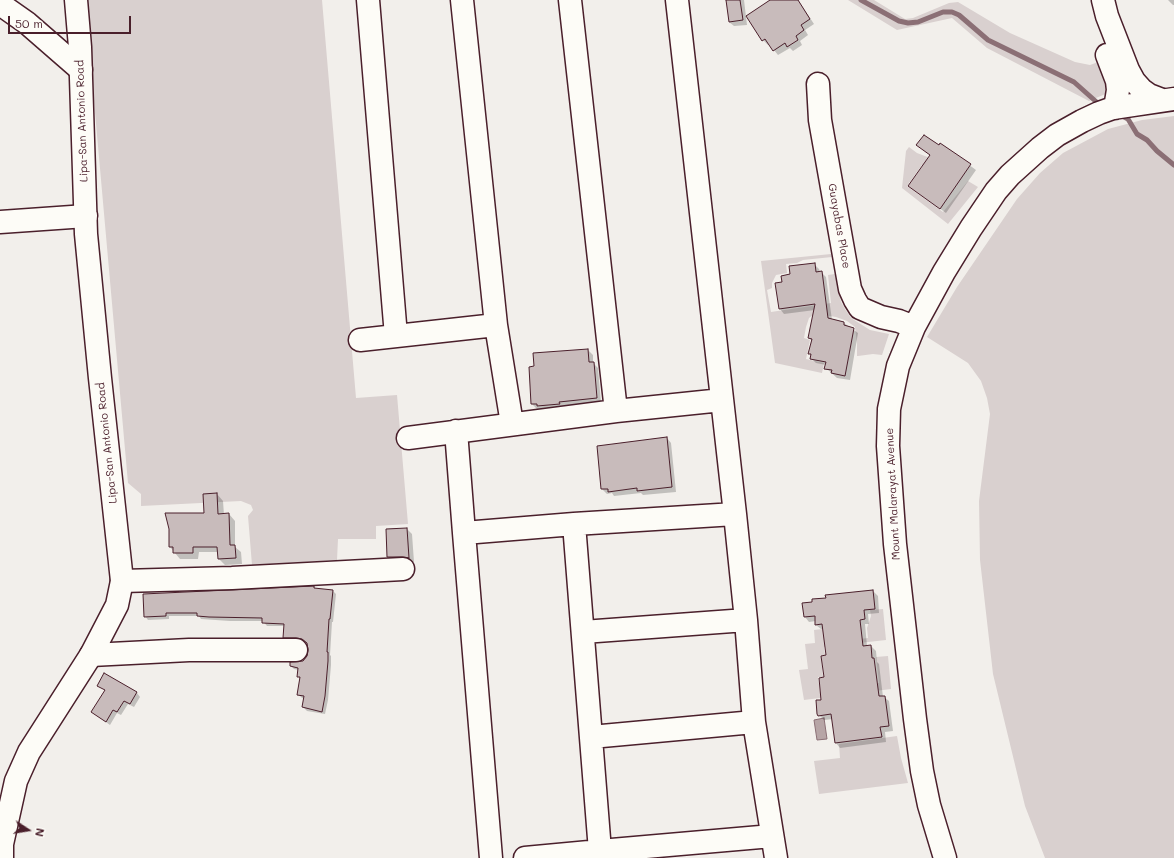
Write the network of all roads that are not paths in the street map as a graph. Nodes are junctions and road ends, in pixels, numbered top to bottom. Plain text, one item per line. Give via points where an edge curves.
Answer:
1 (76, 0) edge
2 (368, 0) edge
3 (462, 0) edge
4 (570, 0) edge
5 (676, 0) edge
6 (1092, 0) edge
7 (1103, 0) edge
8 (0, 4) edge
9 (81, 70) junction
10 (818, 84) dead end
11 (1168, 99) edge
12 (1109, 110) junction
13 (86, 216) junction
14 (0, 222) edge
15 (496, 325) junction
16 (914, 327) junction
17 (396, 336) junction
18 (360, 340) dead end
19 (722, 400) junction
20 (616, 411) junction
21 (512, 424) junction
22 (456, 432) junction
23 (408, 438) dead end
24 (735, 514) junction
25 (574, 524) junction
26 (464, 532) junction
27 (403, 569) dead end
28 (122, 581) junction
29 (746, 620) junction
30 (583, 632) junction
31 (296, 650) dead end
32 (91, 655) junction
33 (754, 722) junction
34 (591, 737) junction
35 (772, 836) junction
36 (600, 854) edge
37 (2, 858) edge
38 (491, 858) edge
39 (525, 858) edge
40 (776, 858) edge
41 (945, 858) edge

1 - 9 street, Lipa-San Antonio Road
2 - 17 street
3 - 15 street
4 - 20 street
5 - 19 street
6 - 12 street via 1099,31 1117,81 1118,90
7 - 11 street via 1122,56 1134,81 1149,96
8 - 9 street via 27,23
9 - 13 street, Lipa-San Antonio Road
10 - 16 street, Guayabas Place via 820,120 850,289 860,308
11 - 12 street, Mount Malarayat Avenue
12 - 16 street, Mount Malarayat Avenue via 1057,135 1010,175 971,228
13 - 14 street
13 - 28 street, Lipa-San Antonio Road
15 - 17 street
15 - 21 street
16 - 41 street, Mount Malarayat Avenue via 898,366 889,409 888,446 895,551 915,719 929,805
17 - 18 street
19 - 20 street
19 - 24 street
20 - 21 street
21 - 22 street
22 - 23 street
22 - 26 street
24 - 25 street
24 - 29 street
25 - 26 street
25 - 30 street
26 - 38 street
27 - 28 street
28 - 32 street, Lipa-San Antonio Road via 117,605
29 - 30 street
29 - 33 street
30 - 34 street
31 - 32 street via 189,650
32 - 37 street, Lipa-San Antonio Road via 29,752 16,781 2,844
33 - 34 street
33 - 35 street
34 - 36 street
35 - 36 street
35 - 40 street
36 - 39 street

